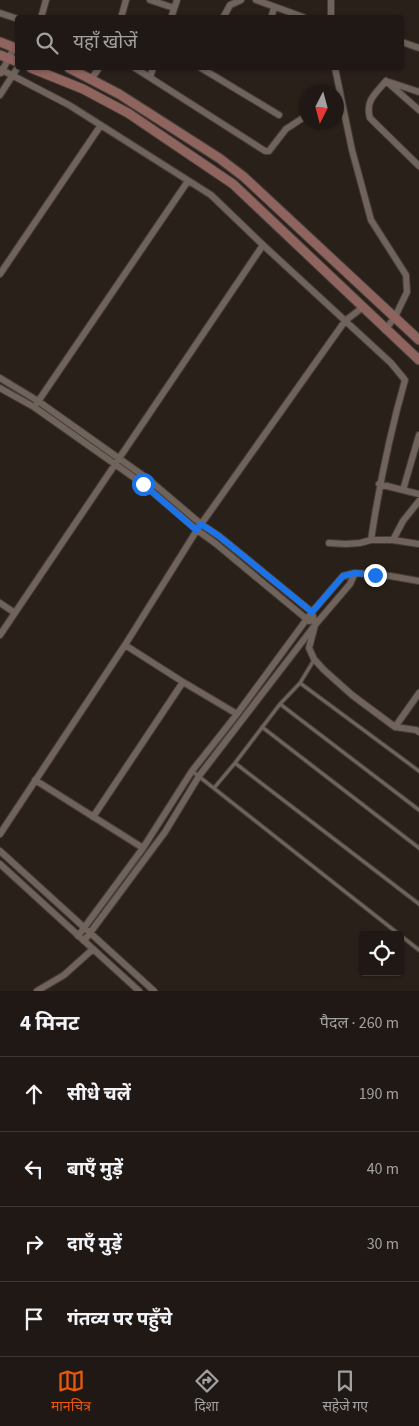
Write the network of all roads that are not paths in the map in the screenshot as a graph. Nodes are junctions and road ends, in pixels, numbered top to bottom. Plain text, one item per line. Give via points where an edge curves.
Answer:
1 (46, 0) edge
2 (126, 0) edge
3 (150, 0) edge
4 (177, 0) edge
5 (241, 0) edge
6 (256, 0) edge
7 (331, 0) edge
8 (174, 8) junction
9 (274, 8) junction
10 (0, 12) edge
11 (42, 15) edge
12 (122, 15) edge
13 (172, 15) edge
14 (224, 15) edge
15 (273, 15) edge
16 (297, 15) edge
17 (331, 15) edge
18 (15, 18) edge
19 (0, 42) edge
20 (404, 43) edge
21 (15, 48) edge
22 (419, 48) edge
23 (9, 58) edge
24 (16, 70) edge
25 (36, 70) edge
26 (74, 70) edge
27 (98, 70) edge
28 (138, 70) edge
29 (152, 70) edge
30 (204, 70) edge
31 (335, 70) edge
32 (1, 71) edge
33 (13, 76) junction
34 (150, 77) junction
35 (92, 78) junction
36 (386, 81) junction
37 (337, 85) edge
38 (419, 92) edge
39 (0, 95) edge
40 (419, 110) edge
41 (279, 115) dead end
42 (344, 119) edge
43 (299, 121) edge
44 (101, 125) junction
45 (419, 166) edge
46 (188, 180) junction
47 (263, 245) junction
48 (0, 274) edge
49 (363, 307) junction
50 (395, 317) junction
51 (345, 321) junction
52 (385, 330) junction
53 (419, 340) edge
54 (419, 360) edge
55 (0, 378) edge
56 (0, 388) edge
57 (38, 401) junction
58 (34, 407) junction
59 (419, 435) edge
60 (116, 460) junction
61 (379, 484) junction
62 (403, 490) junction
63 (419, 494) edge
64 (419, 501) edge
65 (201, 524) junction
66 (196, 530) junction
67 (371, 540) junction
68 (393, 540) junction
69 (329, 543) dead end
70 (419, 544) edge
71 (355, 573) junction
72 (419, 581) edge
73 (0, 604) edge
74 (312, 612) junction
75 (15, 613) junction
76 (306, 620) junction
77 (315, 625) junction
78 (0, 635) edge
79 (125, 644) junction
80 (314, 659) junction
81 (183, 682) junction
82 (300, 683) junction
83 (419, 693) edge
84 (280, 704) junction
85 (237, 714) junction
86 (262, 727) junction
87 (395, 727) junction
88 (418, 730) edge
89 (235, 763) junction
90 (192, 771) junction
91 (419, 771) edge
92 (199, 776) junction
93 (35, 780) junction
94 (214, 788) junction
95 (419, 810) edge
96 (93, 817) junction
97 (0, 834) edge
98 (143, 848) junction
99 (419, 848) edge
100 (0, 851) edge
101 (0, 864) edge
102 (419, 904) edge
103 (84, 928) junction
104 (395, 931) edge
105 (90, 934) junction
106 (78, 936) junction
107 (404, 938) edge
108 (84, 941) junction
109 (93, 950) junction
110 (419, 950) edge
111 (37, 991) edge
112 (138, 991) edge
113 (154, 991) edge

1 - 11 street
2 - 12 street
3 - 8 street
4 - 8 street
5 - 14 street via 230,4
6 - 9 street
7 - 17 street
8 - 13 street
9 - 15 street
9 - 16 street
10 - 18 street
19 - 21 main road
20 - 22 street
23 - 32 street
24 - 33 street
25 - 49 main road via 83,89 128,114 233,184
26 - 35 main road
27 - 35 street
28 - 34 street
29 - 34 street
30 - 41 street
31 - 37 street
32 - 33 street
33 - 39 street
33 - 44 street
34 - 43 street via 265,151 269,151 286,129
35 - 50 main road via 212,153 244,177
36 - 38 street
36 - 40 street
36 - 45 street via 369,101 370,118
42 - 50 street via 371,220 406,274 407,292
44 - 46 street
44 - 48 street
46 - 47 street via 211,195
46 - 57 street
47 - 51 street
47 - 60 street
49 - 51 street
49 - 52 main road
50 - 52 street
50 - 53 main road
51 - 61 street via 405,380
51 - 65 street
52 - 54 main road
55 - 57 street
56 - 58 street
57 - 58 street
57 - 60 street
58 - 60 street
59 - 62 street
60 - 65 street via 148,479
60 - 66 street
60 - 75 street
61 - 62 street
61 - 67 street
62 - 63 street
64 - 68 street
65 - 66 street
65 - 74 street
66 - 76 street via 216,543
66 - 79 street
67 - 68 street
67 - 69 street
68 - 70 street
71 - 72 street
71 - 74 street via 343,576
71 - 77 street via 350,584
73 - 75 street
74 - 76 street
74 - 77 street
75 - 78 street
76 - 77 street
76 - 85 street
77 - 80 street via 309,648
77 - 92 street
79 - 81 street
79 - 93 street
80 - 82 lane
80 - 87 street via 352,695
81 - 85 street
81 - 96 street
82 - 84 lane
82 - 91 lane
83 - 87 street
84 - 86 lane
84 - 95 lane
85 - 90 street
86 - 89 lane
86 - 99 lane
87 - 88 street
89 - 94 lane
89 - 102 lane
90 - 92 lane
90 - 98 street
92 - 94 lane
92 - 105 street via 165,832
93 - 96 street
93 - 97 street
94 - 104 lane
96 - 98 street
98 - 103 street
100 - 103 street
101 - 106 street
103 - 105 street
103 - 106 street
105 - 108 street
105 - 113 street
106 - 108 street
107 - 110 lane
108 - 109 street
109 - 111 street via 64,975
109 - 112 street

